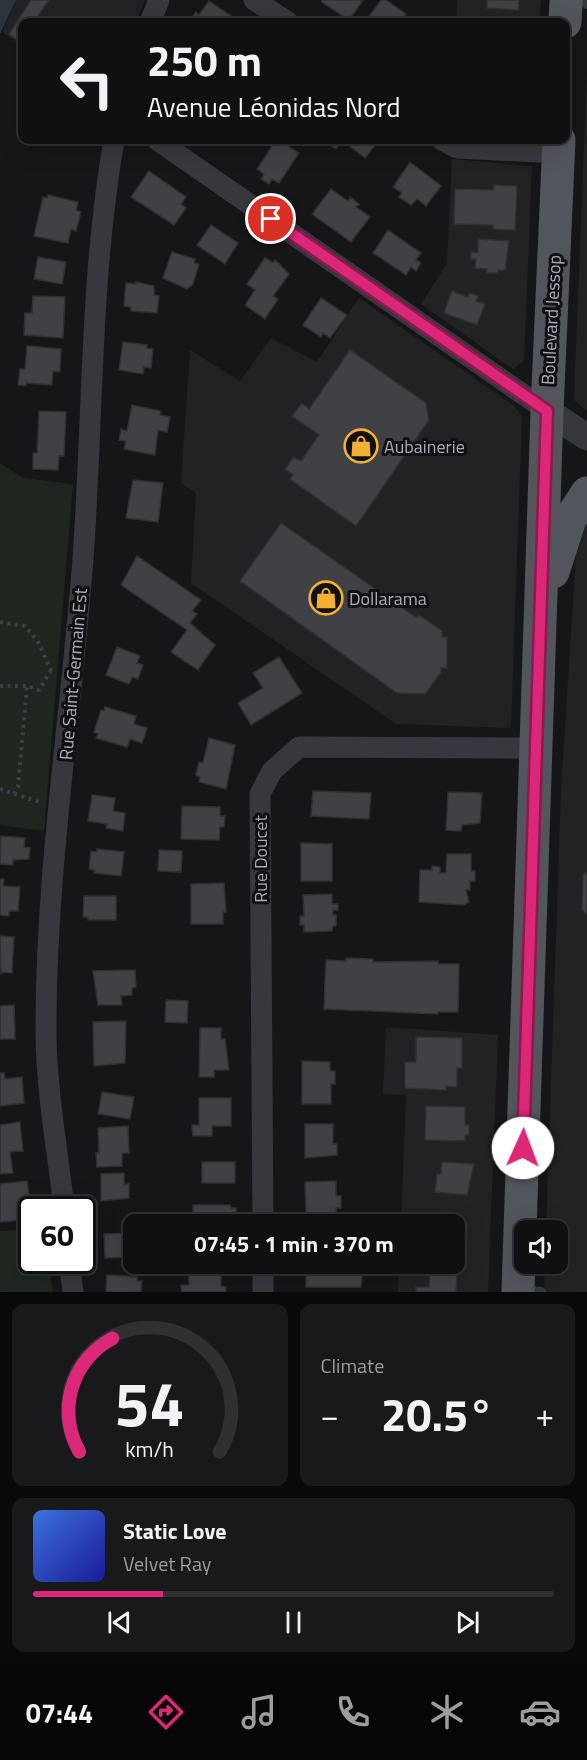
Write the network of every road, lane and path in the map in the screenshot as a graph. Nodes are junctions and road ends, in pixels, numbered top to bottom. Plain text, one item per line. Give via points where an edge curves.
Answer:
1 (159, 0) edge
2 (254, 0) edge
3 (566, 0) edge
4 (581, 0) edge
5 (587, 4) edge
6 (152, 18) edge
7 (282, 18) edge
8 (565, 18) edge
9 (113, 144) edge
10 (163, 144) edge
11 (450, 144) edge
12 (559, 146) edge
13 (547, 411) junction
14 (587, 437) edge
15 (587, 493) edge
16 (541, 614) junction
17 (0, 622) edge
18 (51, 670) junction
19 (74, 675) junction
20 (0, 686) edge
21 (27, 686) junction
22 (537, 748) junction
23 (0, 789) edge
24 (14, 794) junction
25 (60, 807) junction
26 (63, 1196) edge
27 (263, 1214) edge
28 (71, 1274) edge
29 (263, 1274) edge
30 (526, 1291) edge
31 (73, 1292) edge
32 (263, 1292) edge

1 - 6 street
2 - 7 street
3 - 8 main road
4 - 5 lane
9 - 19 street, Rue Saint-Germain Est via 101,224
10 - 13 street
11 - 12 street via 457,148
12 - 13 main road, Boulevard Jessop
13 - 14 street
13 - 16 main road, Boulevard Jessop
15 - 16 main road via 570,519
16 - 22 main road, Boulevard Jessop
17 - 18 path via 25,626 38,642
18 - 19 path
18 - 21 path via 39,690
19 - 25 street, Rue Saint-Germain Est
20 - 21 path
21 - 24 path via 18,787
22 - 27 street, Rue Doucet via 299,747 272,771 260,794
22 - 30 main road, Boulevard Jessop
23 - 24 path
24 - 25 path
25 - 26 street, Rue Saint-Germain Est via 48,942 46,1040
28 - 31 street
29 - 32 street

